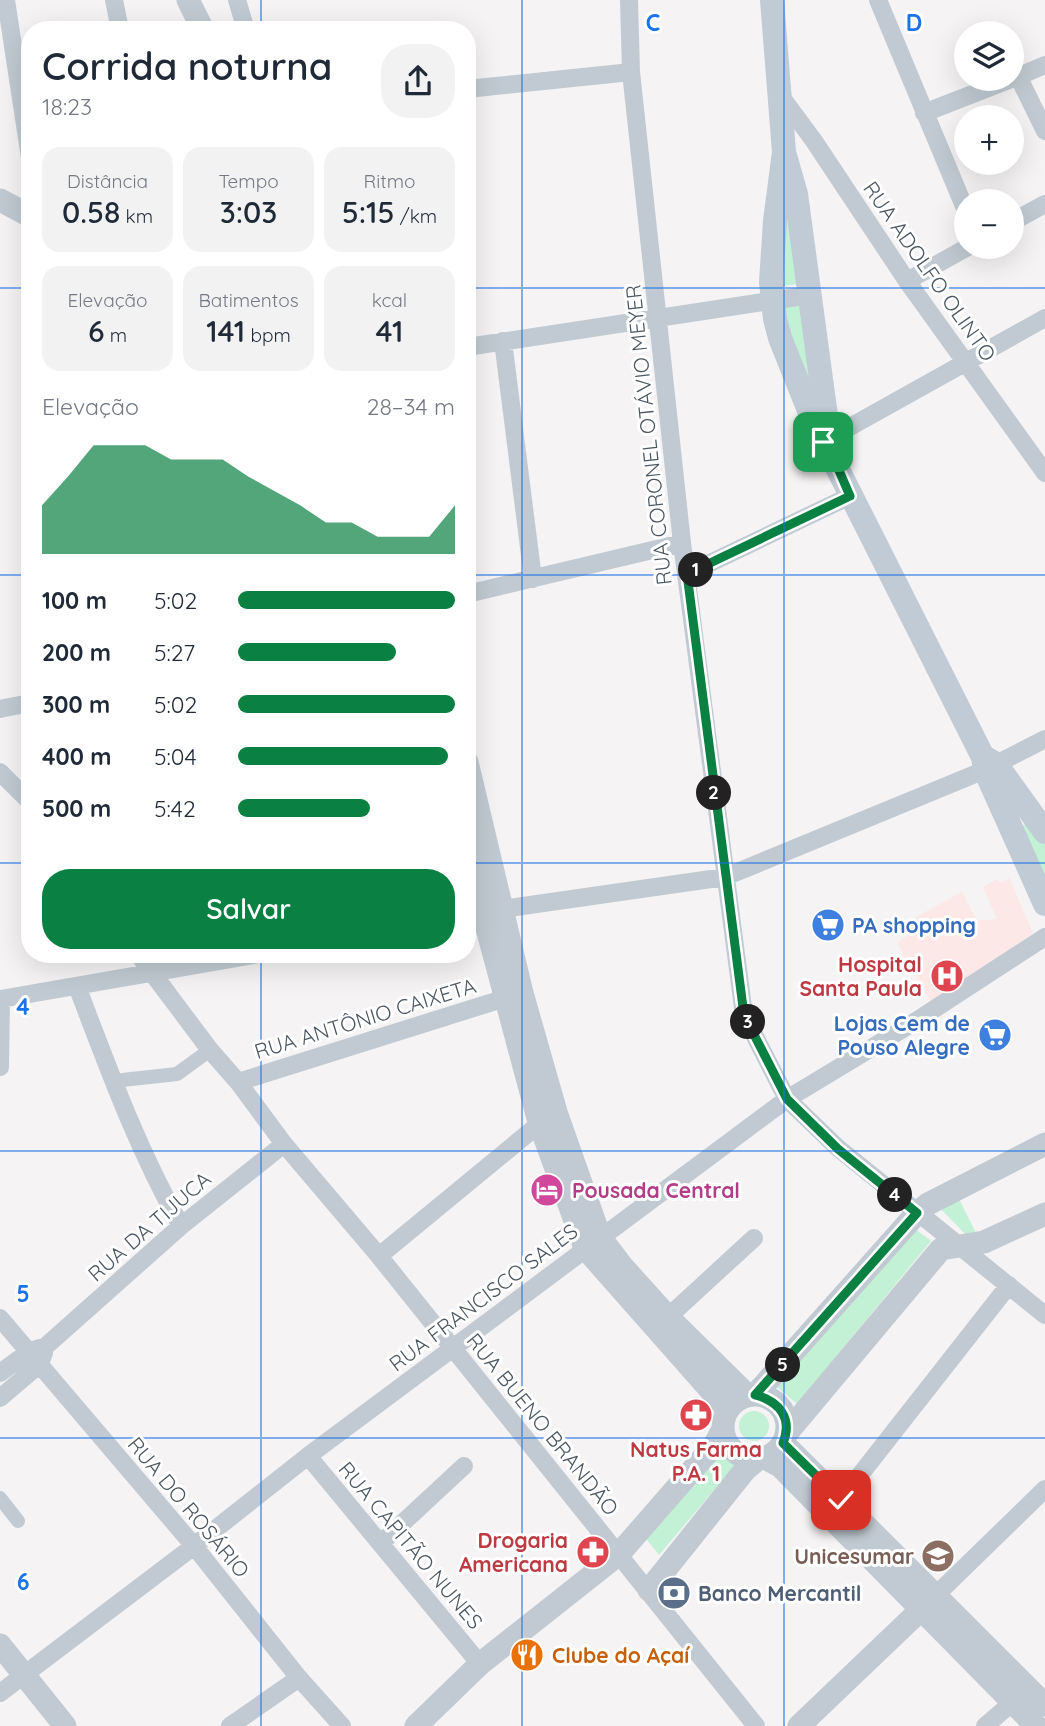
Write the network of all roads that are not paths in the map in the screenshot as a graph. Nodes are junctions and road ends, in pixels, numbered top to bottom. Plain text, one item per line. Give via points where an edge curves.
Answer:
1 (6, 0) edge
2 (114, 0) edge
3 (188, 0) edge
4 (237, 0) edge
5 (629, 0) edge
6 (772, 0) edge
7 (878, 0) edge
8 (118, 21) edge
9 (198, 21) edge
10 (243, 21) edge
11 (1045, 65) edge
12 (631, 72) junction
13 (1024, 74) edge
14 (476, 88) edge
15 (981, 91) edge
16 (1022, 91) edge
17 (779, 93) junction
18 (21, 99) edge
19 (924, 113) junction
20 (1045, 131) edge
21 (814, 141) junction
22 (783, 144) junction
23 (957, 189) edge
24 (0, 200) edge
25 (1045, 204) edge
26 (21, 211) edge
27 (1024, 215) edge
28 (954, 255) edge
29 (907, 281) junction
30 (810, 295) junction
31 (772, 300) junction
32 (658, 318) junction
33 (1045, 318) edge
34 (503, 341) junction
35 (476, 346) edge
36 (966, 364) junction
37 (828, 444) junction
38 (1045, 473) edge
39 (850, 496) junction
40 (682, 543) junction
41 (687, 574) junction
42 (533, 579) junction
43 (476, 592) edge
44 (21, 706) edge
45 (0, 709) edge
46 (1045, 738) edge
47 (988, 764) junction
48 (4, 778) edge
49 (21, 794) edge
50 (1040, 825) edge
51 (1011, 832) junction
52 (476, 842) edge
53 (724, 877) junction
54 (476, 886) edge
55 (1045, 904) edge
56 (483, 911) edge
57 (1045, 937) edge
58 (145, 963) edge
59 (211, 963) edge
60 (153, 974) junction
61 (77, 986) junction
62 (513, 996) junction
63 (1, 999) edge
64 (210, 1051) junction
65 (0, 1067) edge
66 (113, 1081) junction
67 (238, 1082) junction
68 (787, 1099) junction
69 (547, 1117) junction
70 (284, 1144) junction
71 (1045, 1144) edge
72 (917, 1213) junction
73 (1045, 1214) edge
74 (181, 1227) junction
75 (754, 1238) dead end
76 (593, 1243) junction
77 (960, 1247) junction
78 (379, 1256) junction
79 (1009, 1285) junction
80 (1045, 1315) edge
81 (668, 1317) junction
82 (0, 1318) edge
83 (452, 1350) junction
84 (38, 1354) junction
85 (0, 1373) edge
86 (751, 1395) junction
87 (0, 1398) edge
88 (725, 1420) junction
89 (773, 1448) junction
90 (308, 1456) junction
91 (464, 1466) dead end
92 (1045, 1489) edge
93 (0, 1498) edge
94 (835, 1508) junction
95 (18, 1521) dead end
96 (381, 1543) junction
97 (194, 1546) junction
98 (620, 1554) junction
99 (649, 1590) junction
100 (929, 1603) junction
101 (0, 1645) edge
102 (480, 1664) junction
103 (24, 1675) junction
104 (299, 1678) junction
105 (0, 1693) edge
106 (1013, 1702) junction
107 (1039, 1715) edge
108 (65, 1726) edge
109 (230, 1726) edge
110 (342, 1726) edge
111 (416, 1726) edge
112 (756, 1726) edge
113 (799, 1726) edge
114 (985, 1726) edge

1 - 18 street
2 - 8 street
3 - 9 street
4 - 10 street
5 - 12 street, RUA CORONEL OTÁVIO MEYER
6 - 17 main road
7 - 19 street
11 - 13 street
12 - 14 street
12 - 32 street, RUA CORONEL OTÁVIO MEYER
15 - 19 street
16 - 20 street
17 - 21 street, RUA ADOLFO OLINTO
17 - 22 main road
19 - 23 street
21 - 22 street via 793,134
21 - 29 street, RUA ADOLFO OLINTO
22 - 30 main road via 796,194
22 - 31 main road
24 - 26 street
25 - 27 street
28 - 29 street
29 - 36 street, RUA ADOLFO OLINTO
30 - 31 street
30 - 37 main road
31 - 32 street
31 - 37 main road via 794,379
32 - 34 street
32 - 40 street, RUA CORONEL OTÁVIO MEYER
33 - 36 street
34 - 35 street
34 - 42 street
36 - 37 street
36 - 38 street, RUA ADOLFO OLINTO
37 - 39 main road
39 - 41 street
39 - 47 main road
40 - 41 street, RUA CORONEL OTÁVIO MEYER
40 - 42 street
41 - 53 street, RUA CORONEL OTÁVIO MEYER
42 - 43 street
44 - 45 street
46 - 47 street
47 - 50 main road
47 - 51 main road
47 - 53 street
48 - 49 street
50 - 51 main road via 1024,818
51 - 55 main road
52 - 56 street
53 - 56 street
53 - 68 street, RUA CORONEL OTÁVIO MEYER via 744,1015
54 - 56 street
56 - 62 street
57 - 68 street, RUA FRANCISCO SALES
58 - 60 street, RUA BUENO BRANDÃO
59 - 60 street
60 - 61 street
60 - 64 street, RUA BUENO BRANDÃO
61 - 63 street
61 - 66 street
62 - 67 street, RUA ANTÔNIO CAIXETA
62 - 69 street
63 - 65 street
64 - 66 street via 177,1074
64 - 67 street, RUA BUENO BRANDÃO
66 - 74 street
67 - 70 street, RUA BUENO BRANDÃO
68 - 72 street, RUA CORONEL OTÁVIO MEYER via 838,1149
68 - 76 street, RUA FRANCISCO SALES
69 - 76 street
69 - 78 street
70 - 74 street, RUA DA TIJUCA
70 - 78 street, RUA BUENO BRANDÃO
71 - 72 street
72 - 77 street, RUA CORONEL OTÁVIO MEYER
72 - 86 street
73 - 77 street via 984,1242
74 - 84 street, RUA DA TIJUCA
75 - 81 street
76 - 81 street via 622,1266
76 - 83 street, RUA FRANCISCO SALES
76 - 88 street
77 - 79 street, RUA CORONEL OTÁVIO MEYER
77 - 89 street via 941,1249
78 - 83 street, RUA BUENO BRANDÃO
79 - 80 street, RUA CORONEL OTÁVIO MEYER
79 - 94 street
81 - 86 street
82 - 84 street, RUA DO ROSÁRIO
83 - 90 street, RUA FRANCISCO SALES
83 - 98 street, RUA BUENO BRANDÃO
84 - 85 street, RUA DA TIJUCA
84 - 87 street, RUA DA TIJUCA
84 - 97 street, RUA DO ROSÁRIO
86 - 88 street via 736,1401
86 - 89 street via 769,1398 786,1420
88 - 89 street via 726,1441 734,1452 746,1458
88 - 98 street via 715,1444
89 - 94 street via 780,1466
89 - 99 street via 745,1470
90 - 96 street, RUA CAPITÃO NUNES
90 - 97 street, RUA FRANCISCO SALES
91 - 96 street
92 - 100 street
93 - 95 street
94 - 100 street
96 - 102 street, RUA CAPITÃO NUNES
97 - 103 street, RUA FRANCISCO SALES
97 - 104 street, RUA DO ROSÁRIO
98 - 99 street, RUA BUENO BRANDÃO
98 - 102 street
99 - 112 street, RUA BUENO BRANDÃO
100 - 106 street
100 - 107 street
100 - 113 street
101 - 103 street
102 - 111 street
103 - 105 street, RUA FRANCISCO SALES
103 - 108 street
104 - 109 street
104 - 110 street, RUA DO ROSÁRIO
106 - 107 street
106 - 114 street

